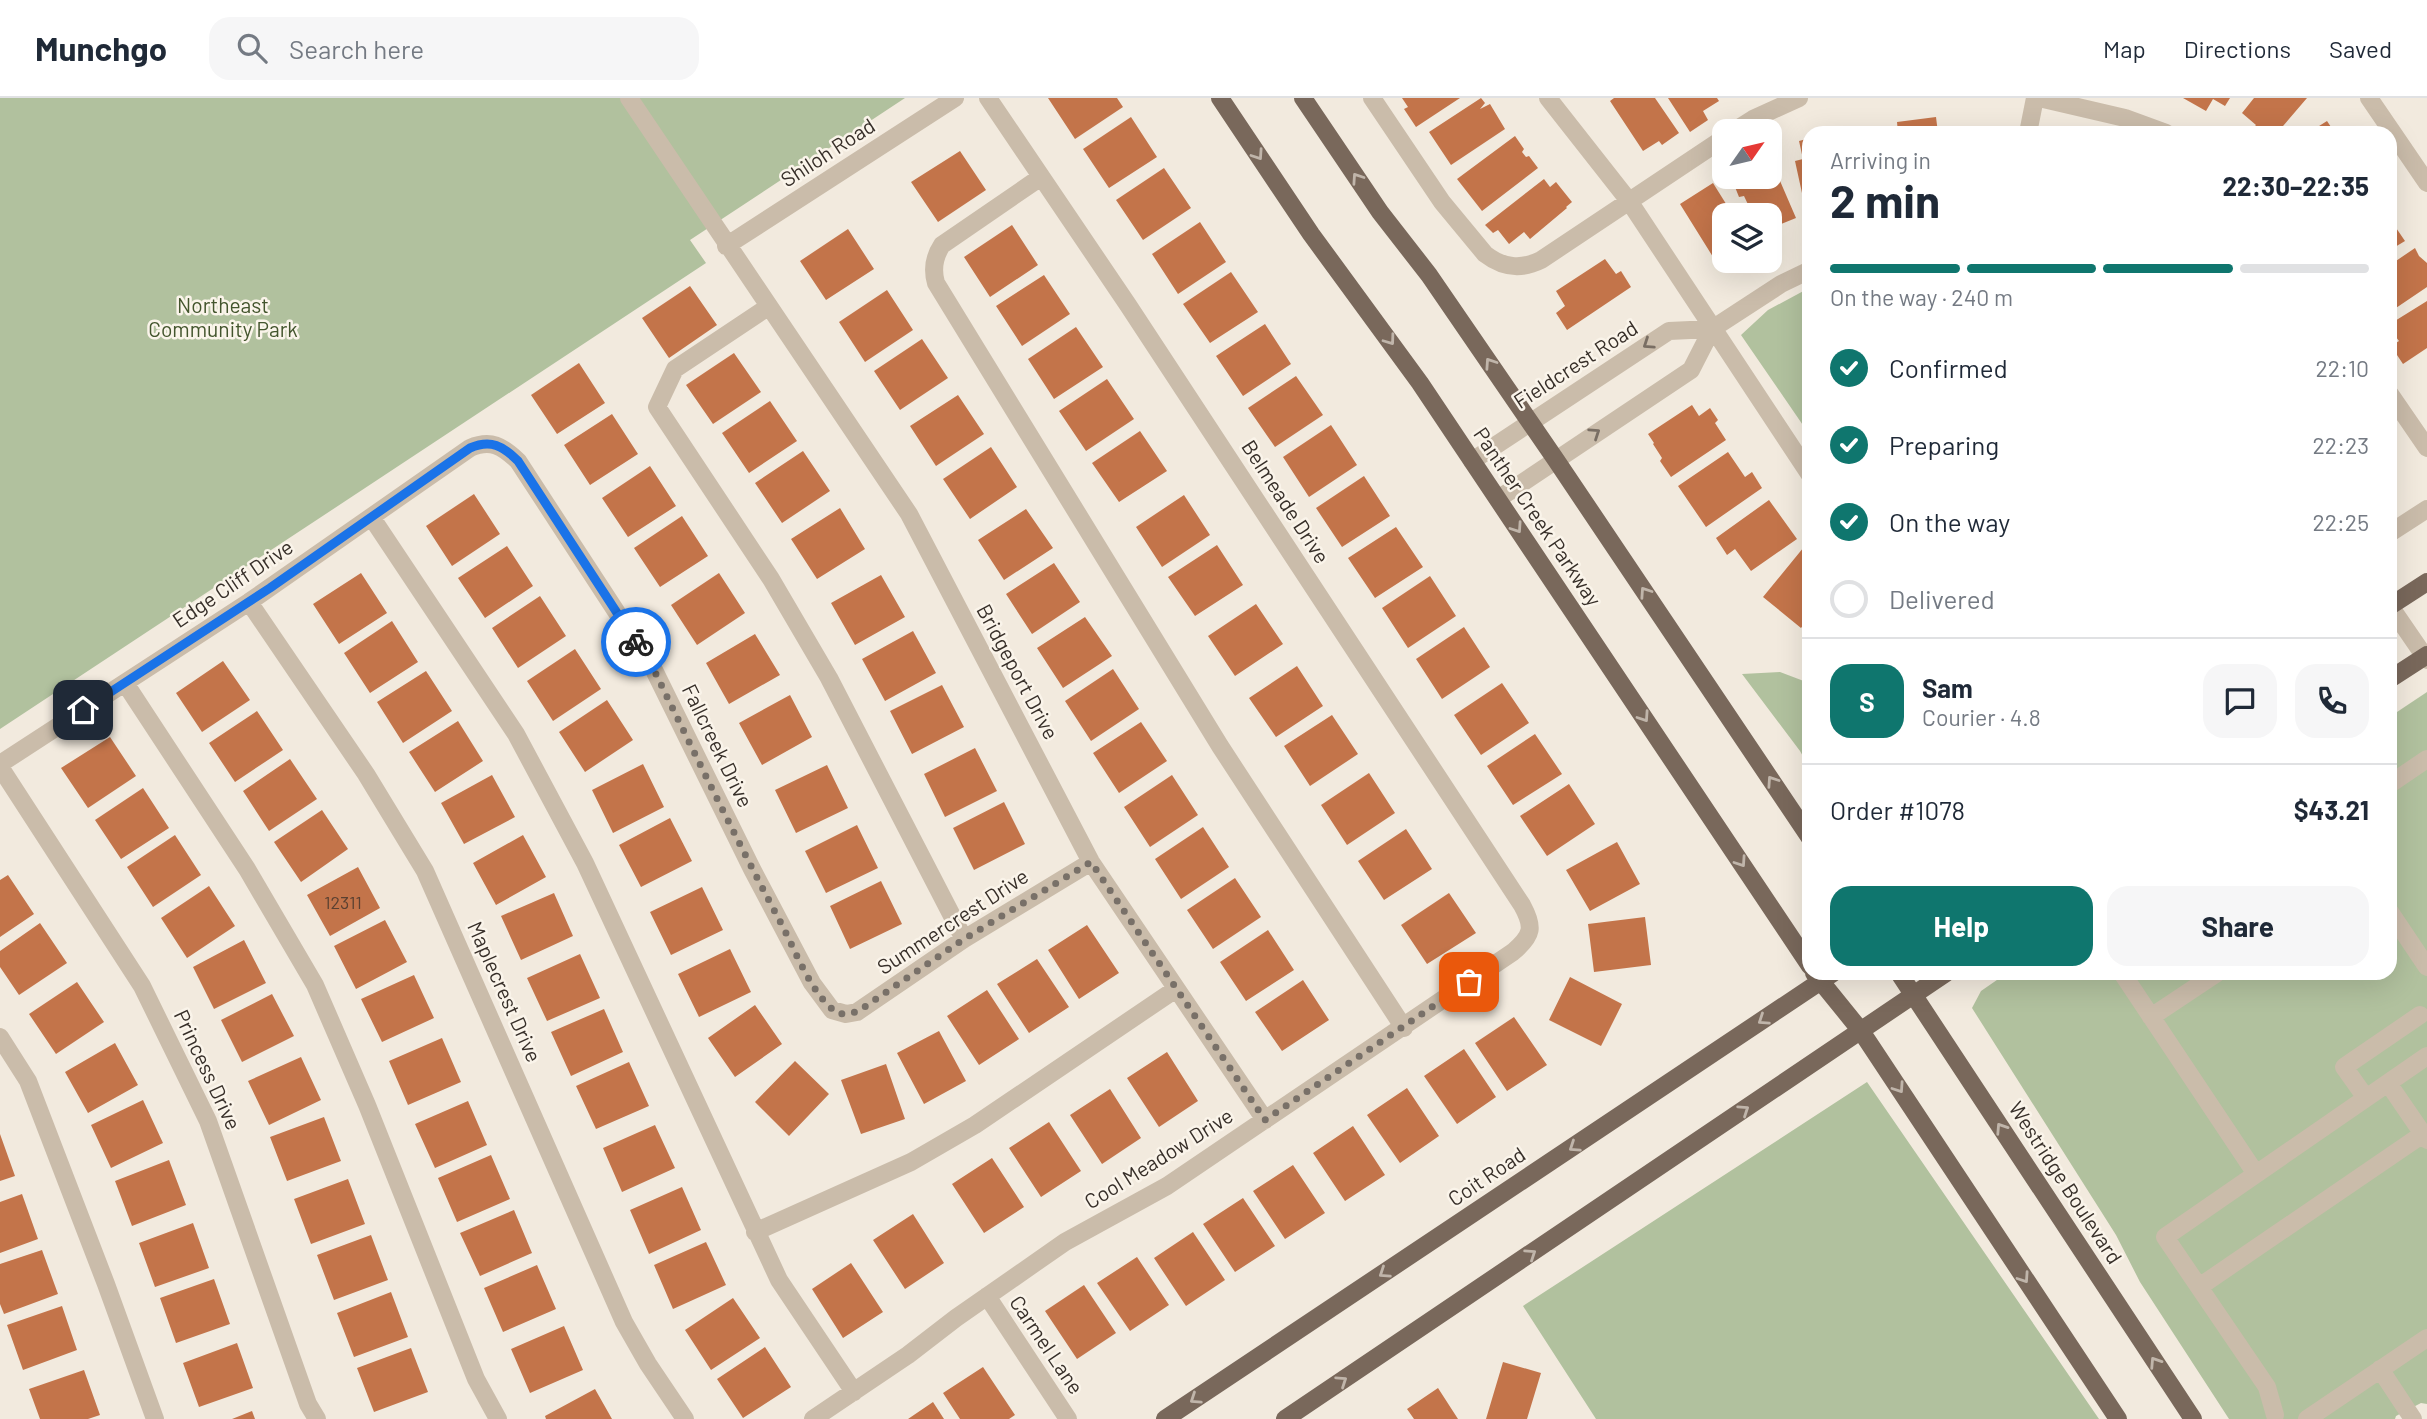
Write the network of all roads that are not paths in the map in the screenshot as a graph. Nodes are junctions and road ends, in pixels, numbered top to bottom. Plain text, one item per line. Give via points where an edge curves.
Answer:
1 (629, 98) edge
2 (955, 98) edge
3 (988, 98) edge
4 (1220, 98) edge
5 (1303, 98) edge
6 (1372, 98) edge
7 (1548, 98) edge
8 (1799, 98) edge
9 (2037, 98) edge
10 (2370, 98) edge
11 (1753, 119) edge
12 (2030, 126) edge
13 (2147, 126) edge
14 (2389, 126) edge
15 (2397, 138) edge
16 (1712, 146) edge
17 (1041, 177) junction
18 (2427, 183) edge
19 (1629, 201) junction
20 (726, 246) junction
21 (1802, 274) edge
22 (768, 307) junction
23 (1712, 329) junction
24 (2397, 404) edge
25 (1529, 422) junction
26 (489, 442) joint
27 (2427, 448) edge
28 (1556, 460) junction
29 (1472, 461) junction
30 (1802, 463) edge
31 (1498, 499) junction
32 (2427, 509) edge
33 (372, 518) junction
34 (2397, 528) edge
35 (2427, 582) edge
36 (249, 601) junction
37 (2397, 601) edge
38 (2397, 616) edge
39 (2426, 657) edge
40 (2397, 675) edge
41 (125, 683) junction
42 (2427, 759) edge
43 (0, 765) edge
44 (2397, 779) edge
45 (1802, 826) edge
46 (1091, 862) junction
47 (2397, 922) edge
48 (1528, 936) joint
49 (964, 939) junction
50 (1802, 954) edge
51 (2427, 967) edge
52 (1816, 980) edge
53 (1825, 980) edge
54 (1903, 980) edge
55 (1935, 980) edge
56 (2127, 980) edge
57 (2206, 980) edge
58 (1176, 989) junction
59 (1913, 995) junction
60 (839, 1014) joint
61 (2420, 1015) dead end
62 (2151, 1017) junction
63 (1404, 1028) junction
64 (1861, 1031) junction
65 (0, 1037) edge
66 (2427, 1056) edge
67 (2388, 1083) junction
68 (2365, 1098) junction
69 (1265, 1120) junction
70 (2425, 1137) edge
71 (2256, 1174) junction
72 (755, 1232) junction
73 (2199, 1287) junction
74 (987, 1296) junction
75 (2427, 1338) edge
76 (2380, 1369) junction
77 (854, 1392) junction
78 (2273, 1417) edge
79 (155, 1419) edge
80 (317, 1419) edge
81 (498, 1419) edge
82 (685, 1419) edge
83 (813, 1419) edge
84 (1068, 1419) edge
85 (1165, 1419) edge
86 (1285, 1419) edge
87 (2118, 1419) edge
88 (2193, 1419) edge
89 (2300, 1419) edge
90 (2307, 1419) edge
91 (2413, 1419) edge

1 - 20 street, Bridgeport Drive
2 - 20 street, Shiloh Road
3 - 17 street, Belmeade Drive
4 -> 29 main road, Panther Creek Parkway
25 -> 5 main road
6 - 19 street via 1442,202 1485,254 1501,263 1528,266
7 - 19 street
8 - 11 street
9 - 12 street
9 - 13 street
10 - 14 street
15 - 18 street
16 - 19 street
17 - 48 street, Belmeade Drive via 1531,920
17 - 63 street via 942,245 934,264 936,282 1220,746
19 - 23 street
20 - 22 street, Bridgeport Drive
21 - 23 street
22 - 46 street, Bridgeport Drive via 909,514
22 - 49 street via 675,369 657,407 771,579 822,667
23 -> 25 street, Fieldcrest Road via 1669,331
28 -> 23 street via 1691,370
23 - 30 street
24 - 27 street
25 - 28 main road
25 - 29 street, Fieldcrest Road
26 - 33 street, Edge Cliff Drive via 470,448
26 - 60 street, Fallcreek Drive via 518,461 653,668 812,983
28 - 31 street
45 -> 28 main road
29 - 31 main road, Panther Creek Parkway
31 -> 50 main road, Panther Creek Parkway
32 - 34 street
33 - 36 street, Edge Cliff Drive
33 - 72 street via 516,734 585,863
35 - 37 main road
36 - 41 street, Edge Cliff Drive
36 - 82 street, Maplecrest Drive via 366,774 425,871 624,1322
38 - 39 street
39 - 40 main road
41 - 43 street, Edge Cliff Drive
41 - 81 street via 247,869 314,985 476,1378
42 - 44 street
43 - 80 street, Princess Drive via 142,986 208,1121
46 - 49 street, Summercrest Drive
46 - 58 street, Bridgeport Drive
47 - 51 street
48 - 63 street, Cool Meadow Drive via 1513,952
49 - 60 street, Summercrest Drive via 857,1012
52 -> 85 main road, Coit Road
53 - 64 main road
54 - 59 main road, Westridge Boulevard
55 - 59 main road
56 - 62 street
57 - 62 street
58 - 69 street, Bridgeport Drive
58 - 72 street via 922,1156
59 - 64 main road
88 -> 59 main road, Westridge Boulevard
61 - 68 street via 2344,1067
62 - 71 street
63 - 69 street, Cool Meadow Drive
86 -> 64 main road
64 -> 87 main road
65 - 79 street via 28,1081
66 - 67 street
67 - 68 street
67 - 70 street
68 - 71 street
69 - 74 street, Cool Meadow Drive via 1167,1186 1065,1242
70 - 73 street
71 - 73 street via 2165,1237
72 - 77 street via 779,1280
73 - 78 street via 2267,1387
74 - 77 street, Cool Meadow Drive
74 - 84 street, Carmel Lane
75 - 76 street
76 - 90 street
76 - 91 street
77 - 83 street, Cool Meadow Drive
78 - 89 street

